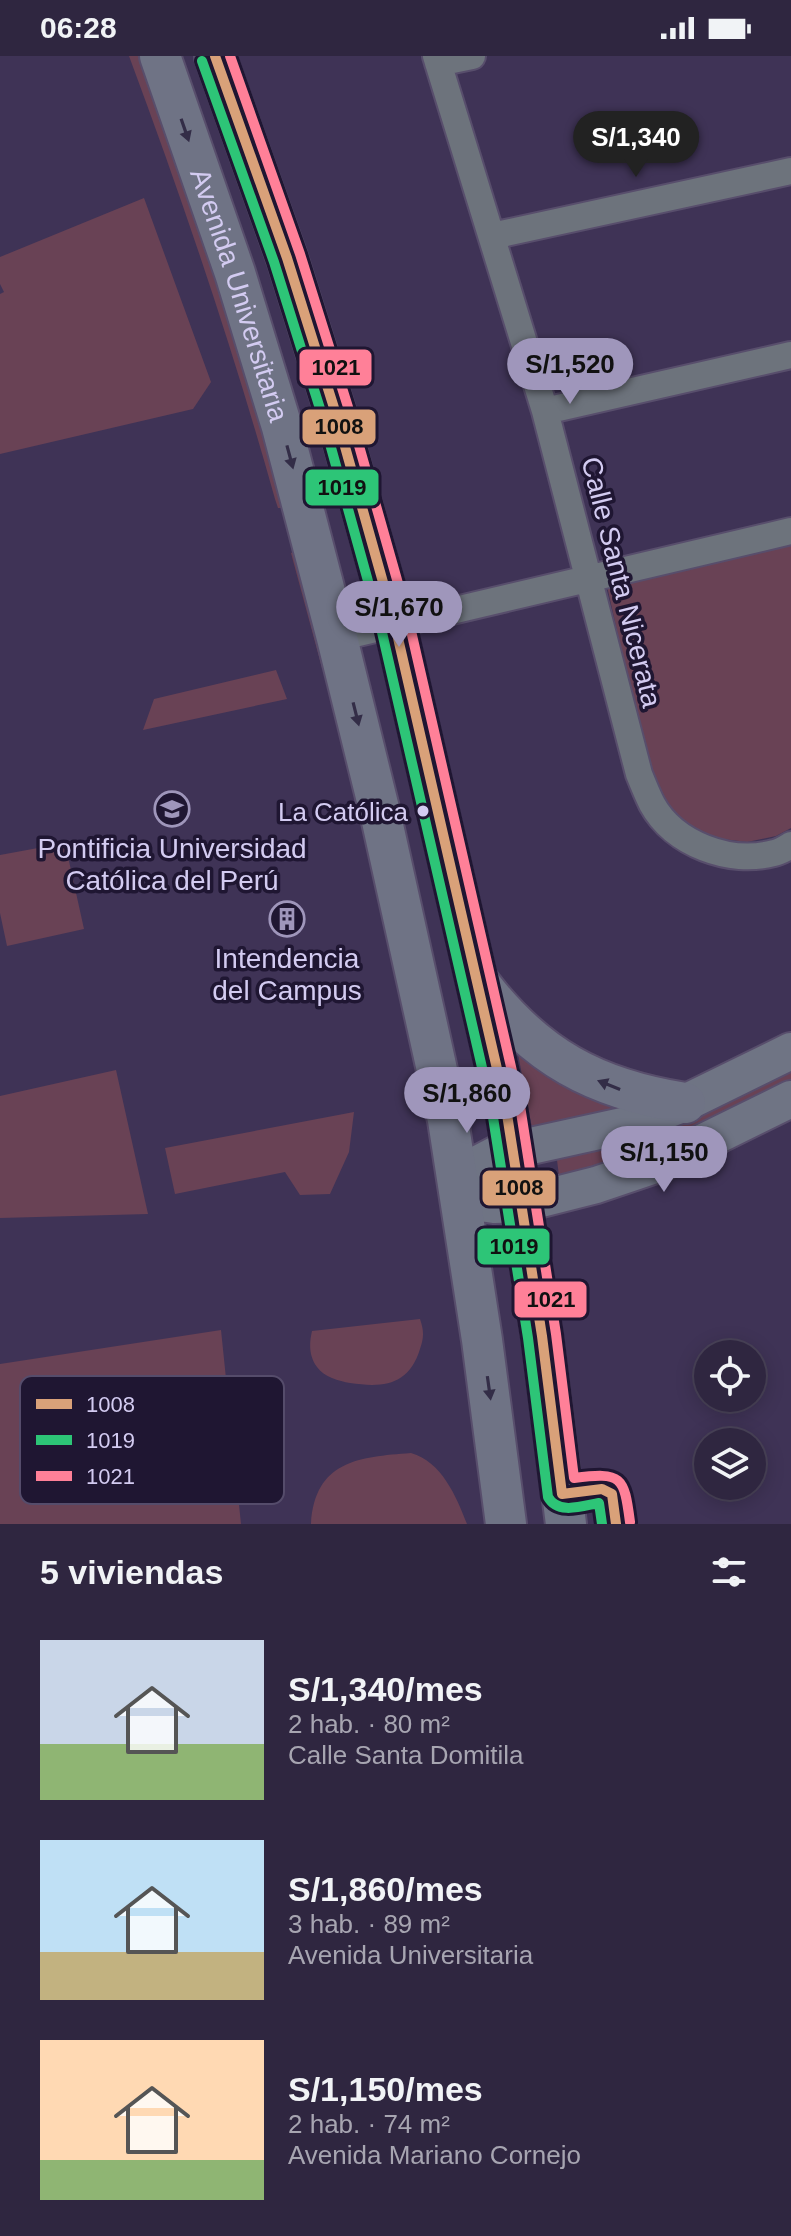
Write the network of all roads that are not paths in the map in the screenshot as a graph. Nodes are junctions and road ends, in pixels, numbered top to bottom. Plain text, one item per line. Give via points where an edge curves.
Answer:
1 (160, 56) edge
2 (215, 56) edge
3 (472, 56) edge
4 (437, 60) edge
5 (791, 171) edge
6 (492, 236) junction
7 (791, 355) edge
8 (545, 411) junction
9 (791, 531) edge
10 (589, 579) junction
11 (395, 625) junction
12 (337, 638) junction
13 (783, 849) edge
14 (478, 982) junction
15 (791, 1051) edge
16 (791, 1100) edge
17 (685, 1103) junction
18 (512, 1150) junction
19 (459, 1191) junction
20 (521, 1204) junction
21 (542, 1336) junction
22 (482, 1340) junction
23 (506, 1524) edge
24 (566, 1524) edge

1 -> 12 main road, Avenida Universitaria via 282,427
2 - 11 main road, Avenida Universitaria via 331,397
3 - 4 street
4 - 6 street, Calle Santa Nicerata
5 - 6 street
6 - 8 street, Calle Santa Nicerata
7 - 8 street
8 - 10 street, Calle Santa Nicerata
9 - 10 street
10 - 11 street
10 - 13 street, Calle Santa Nicerata via 639,774 653,806 676,832 706,849 740,857
11 - 12 street
11 - 14 main road, Avenida Universitaria
12 -> 19 main road, Avenida Universitaria via 414,961
17 -> 14 main road via 624,1090 567,1064 517,1027
14 - 18 main road, Avenida Universitaria
15 - 17 main road
16 - 20 main road via 661,1163
17 - 18 main road via 631,1124
18 - 19 main road via 476,1165
18 - 20 main road, Avenida Universitaria
19 - 20 main road via 494,1205
19 - 22 main road, Avenida Universitaria
20 - 21 main road, Avenida Universitaria
21 - 22 main road via 513,1327
21 - 24 main road, Avenida Universitaria
22 -> 23 main road, Avenida Universitaria

